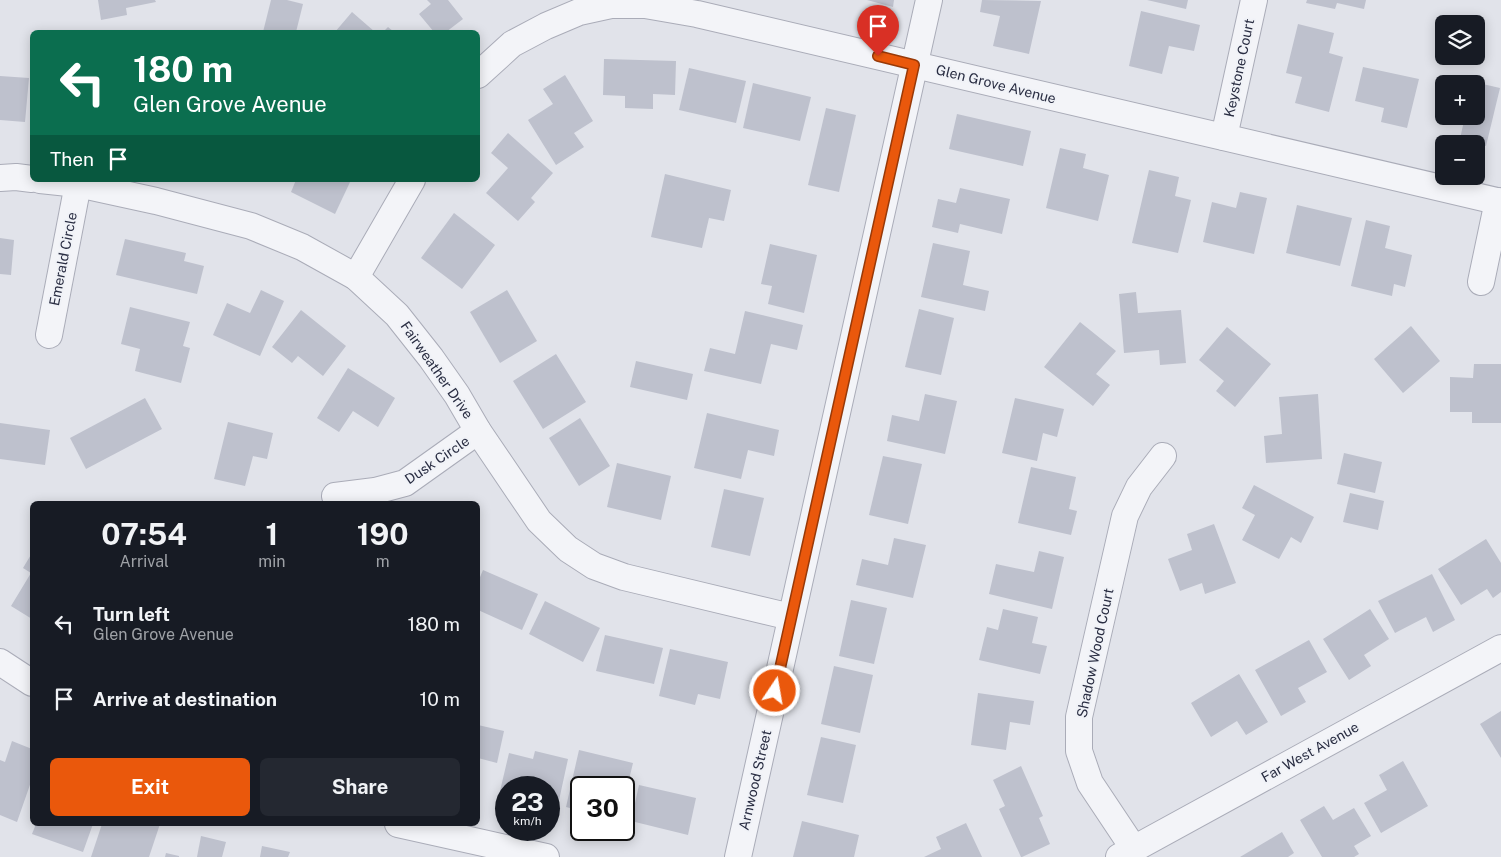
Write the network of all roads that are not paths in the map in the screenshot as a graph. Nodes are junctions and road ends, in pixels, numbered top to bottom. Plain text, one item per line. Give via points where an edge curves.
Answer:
1 (929, 0) edge
2 (1254, 0) edge
3 (914, 65) junction
4 (480, 73) edge
5 (1224, 137) junction
6 (0, 178) edge
7 (30, 179) edge
8 (59, 182) edge
9 (411, 182) edge
10 (78, 184) junction
11 (1500, 201) edge
12 (356, 277) junction
13 (1481, 282) dead end
14 (49, 335) dead end
15 (478, 431) junction
16 (1163, 456) dead end
17 (335, 496) dead end
18 (791, 617) junction
19 (1501, 648) edge
20 (0, 662) edge
21 (30, 683) edge
22 (407, 826) edge
23 (1126, 853) edge
24 (546, 857) edge
25 (738, 857) edge

1 - 3 street, Arnwood Street
2 - 5 street, Keystone Court
3 - 4 street, Glen Grove Avenue via 645,4 611,5 579,12 512,44
3 - 5 street, Glen Grove Avenue
3 - 18 street, Arnwood Street
5 - 11 street, Glen Grove Avenue
6 - 7 street
8 - 10 street, Fairweather Drive
9 - 12 street
10 - 12 street, Fairweather Drive via 251,226
10 - 14 street, Emerald Circle
11 - 13 street
12 - 15 street, Fairweather Drive via 397,314 457,395
15 - 17 street, Dusk Circle via 405,483
15 - 18 street, Fairweather Drive via 539,521 568,549 594,566 624,577
16 - 23 street, Shadow Wood Court via 1139,487 1125,516 1079,718 1079,751 1090,783
18 - 25 street, Arnwood Street
19 - 23 street, Far West Avenue
20 - 21 street
22 - 24 street

